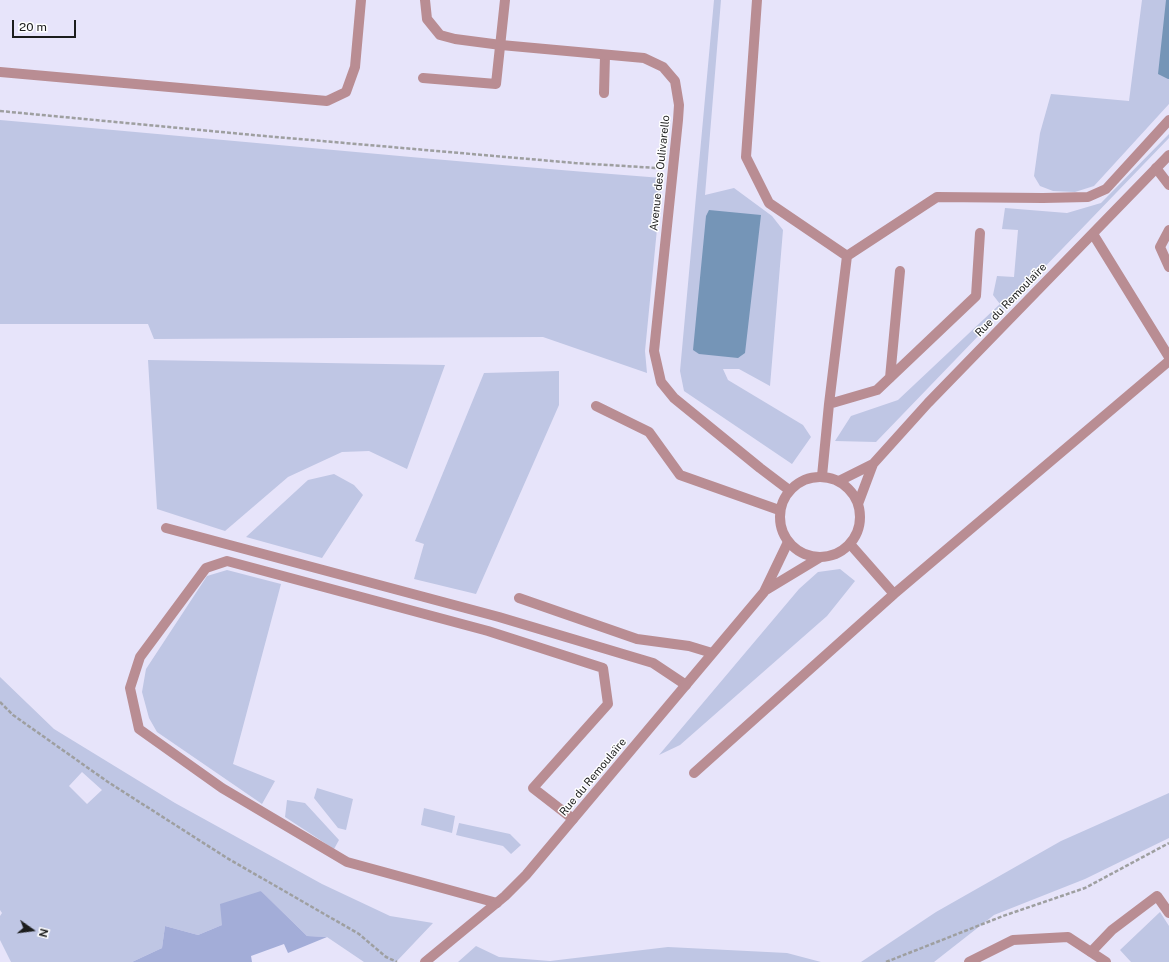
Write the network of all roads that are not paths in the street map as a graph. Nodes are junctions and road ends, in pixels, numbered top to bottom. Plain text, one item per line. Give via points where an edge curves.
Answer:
1 (361, 0) edge
2 (426, 0) edge
3 (505, 0) edge
4 (757, 0) edge
5 (501, 45) junction
6 (605, 55) junction
7 (0, 72) edge
8 (423, 78) dead end
9 (604, 93) dead end
10 (1169, 120) edge
11 (1169, 155) edge
12 (1156, 168) junction
13 (1169, 185) edge
14 (1169, 230) edge
15 (980, 233) dead end
16 (1093, 234) junction
17 (847, 256) junction
18 (1169, 267) edge
19 (900, 271) dead end
20 (1169, 357) edge
21 (1169, 361) edge
22 (890, 378) junction
23 (828, 404) junction
24 (596, 406) dead end
25 (873, 464) junction
26 (822, 476) junction
27 (839, 481) junction
28 (789, 490) junction
29 (858, 504) junction
30 (779, 510) junction
31 (166, 528) dead end
32 (788, 542) junction
33 (850, 544) junction
34 (819, 558) junction
35 (764, 592) junction
36 (894, 594) junction
37 (519, 598) dead end
38 (712, 653) junction
39 (686, 685) junction
40 (694, 773) dead end
41 (574, 819) junction
42 (497, 903) junction
43 (1169, 913) edge
44 (1091, 952) junction
45 (425, 962) edge
46 (969, 962) edge
47 (1106, 962) edge

1 - 7 street via 355,67 346,92 327,101
2 - 5 street, Avenue des Oulivarello via 427,19 440,35
3 - 5 street
4 - 17 street via 746,158 769,203
5 - 6 street, Avenue des Oulivarello
5 - 8 street via 496,84
6 - 9 street
6 - 28 street, Avenue des Oulivarello via 644,58 663,67 675,81 678,97 678,120 654,351 661,382 674,398
10 - 17 street via 1106,190 1088,197 937,197
11 - 12 street, Rue du Remoulaïre
12 - 13 street
12 - 16 street, Rue du Remoulaïre
14 - 18 street via 1160,246
15 - 22 street via 976,296
16 - 20 street
16 - 25 street, Rue du Remoulaïre via 928,403
17 - 23 street
19 - 22 street
21 - 36 street
22 - 23 street via 877,390
23 - 26 street
24 - 30 street via 650,432 680,475
25 - 27 street, Rue du Remoulaïre
25 - 29 street, Rue du Remoulaïre
26 - 27 street
26 - 28 street via 799,482
27 - 29 street via 847,487
28 - 30 street
29 - 33 street, Rue du Remoulaïre via 858,529
30 - 32 street, Rue du Remoulaïre via 779,522
31 - 39 street via 499,617 653,663
32 - 34 street, Rue du Remoulaïre via 801,554
32 - 35 street, Rue du Remoulaïre
33 - 34 street, Rue du Remoulaïre via 832,556
33 - 36 street
34 - 35 street, Rue du Remoulaïre
35 - 38 street, Rue du Remoulaïre
36 - 40 street
37 - 38 street via 637,639 689,646
38 - 39 street, Rue du Remoulaïre
39 - 41 street, Rue du Remoulaïre
41 - 42 street, Rue du Remoulaïre via 526,875
41 - 42 street via 533,788 608,704 603,668 488,631 227,561 206,568 140,657 130,688 139,729 222,788 347,862
42 - 45 street, Rue du Remoulaïre
43 - 44 street via 1157,896 1112,930
44 - 46 street via 1068,937 1013,940
44 - 47 street

